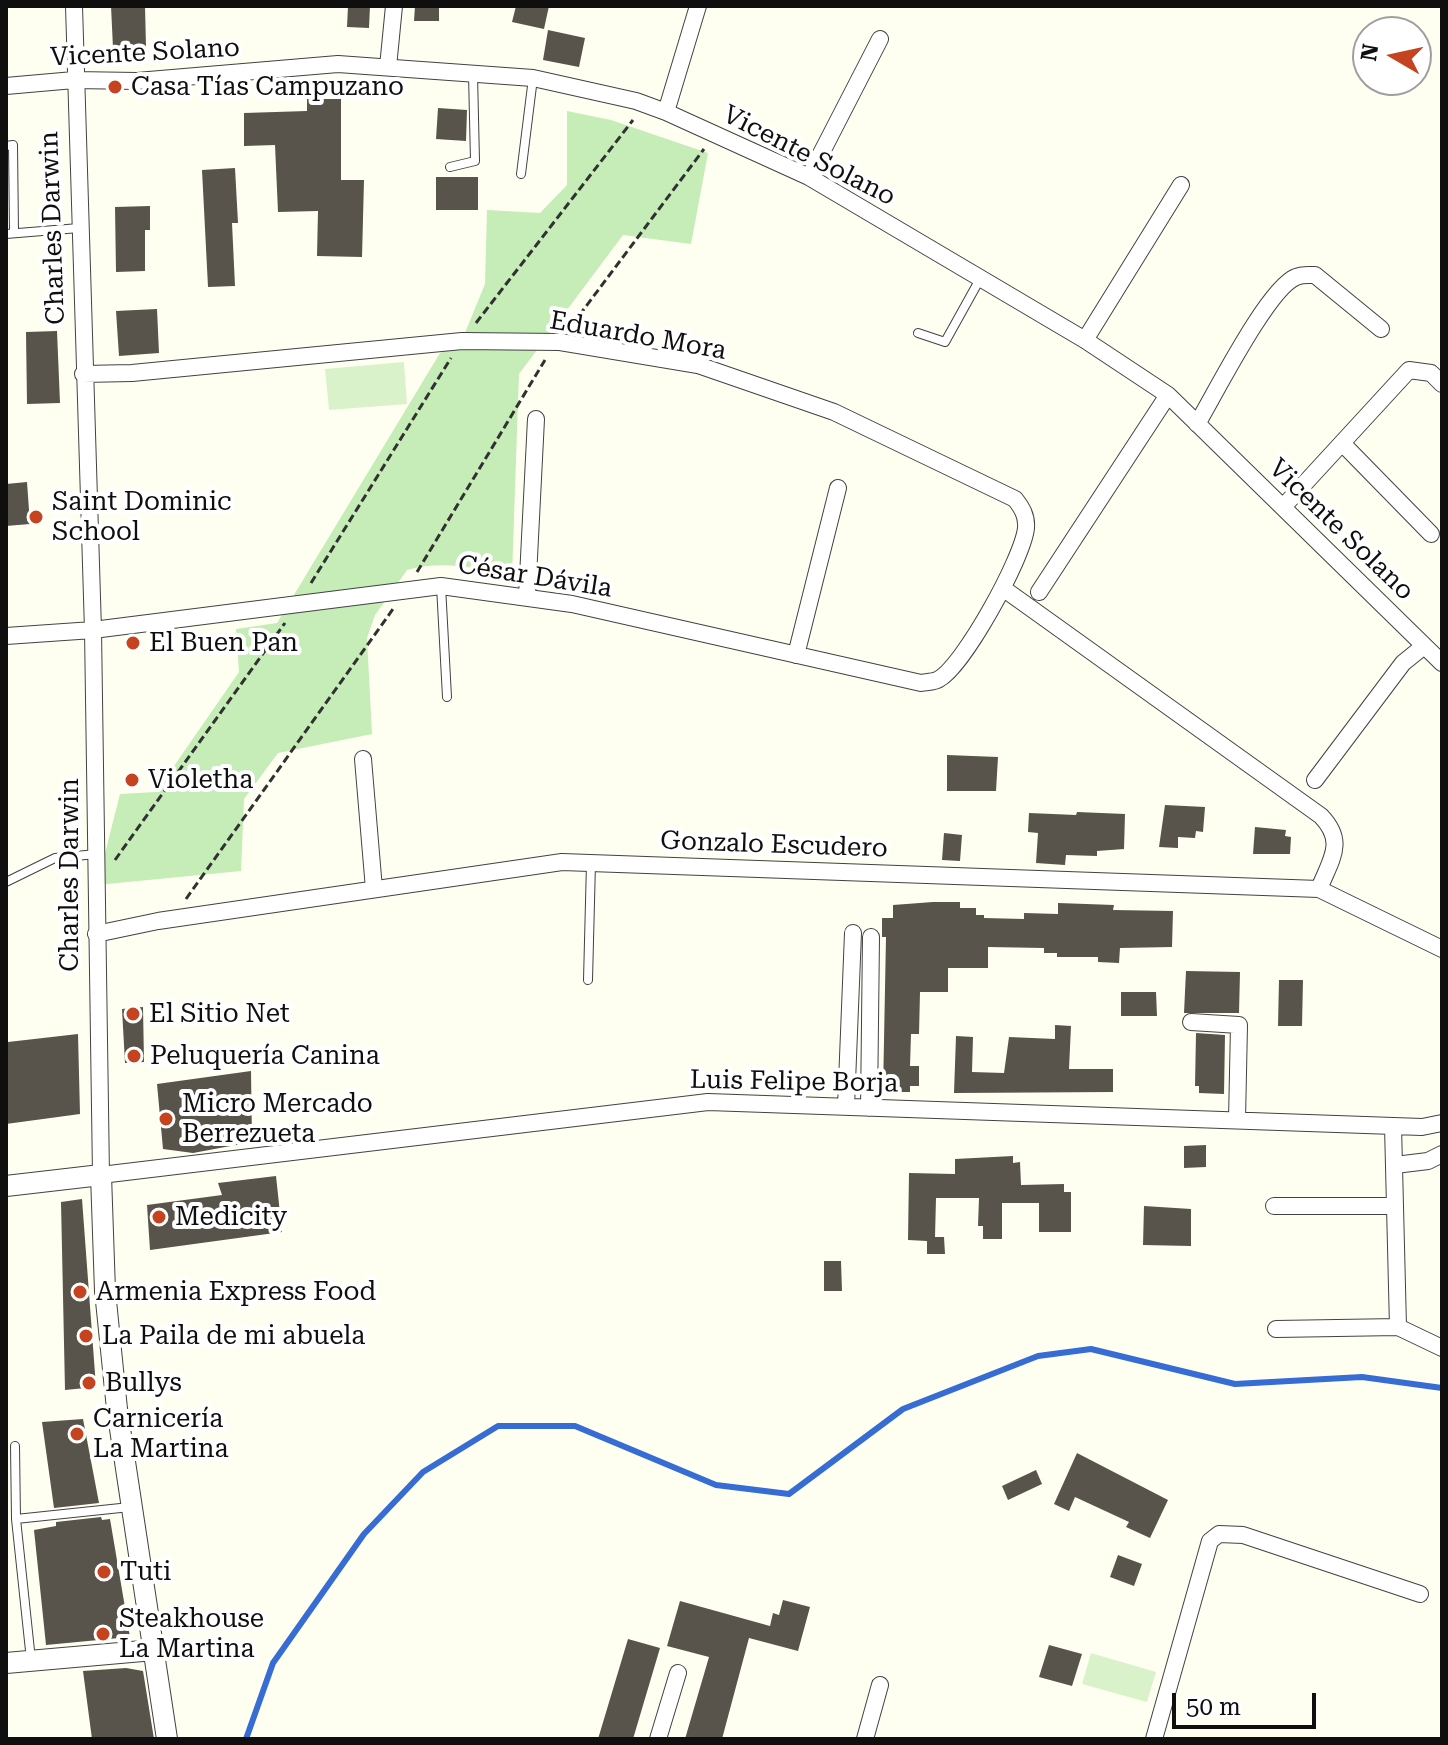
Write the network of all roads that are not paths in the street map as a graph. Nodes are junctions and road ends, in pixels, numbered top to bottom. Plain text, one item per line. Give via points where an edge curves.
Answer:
1 (74, 6) edge
2 (394, 6) edge
3 (698, 6) edge
4 (880, 39) dead end
5 (388, 67) junction
6 (473, 73) junction
7 (533, 78) junction
8 (74, 80) junction
9 (6, 86) edge
10 (666, 112) junction
11 (6, 146) edge
12 (450, 167) dead end
13 (521, 174) dead end
14 (809, 177) junction
15 (1181, 185) dead end
16 (10, 192) edge
17 (79, 228) junction
18 (10, 233) edge
19 (981, 278) junction
20 (1381, 329) dead end
21 (918, 333) dead end
22 (1085, 340) junction
23 (83, 374) junction
24 (1442, 384) edge
25 (1168, 395) junction
26 (536, 419) dead end
27 (1197, 424) junction
28 (1342, 443) junction
29 (838, 488) dead end
30 (1283, 507) junction
31 (1431, 534) dead end
32 (441, 586) junction
33 (1004, 589) junction
34 (1039, 592) dead end
35 (527, 597) junction
36 (93, 630) junction
37 (6, 636) edge
38 (1424, 646) junction
39 (796, 655) junction
40 (1442, 663) edge
41 (447, 697) dead end
42 (363, 759) dead end
43 (1315, 780) dead end
44 (97, 854) junction
45 (591, 863) junction
46 (6, 882) edge
47 (374, 889) junction
48 (1319, 889) junction
49 (853, 933) dead end
50 (96, 934) junction
51 (871, 937) dead end
52 (1442, 949) edge
53 (588, 980) dead end
54 (1191, 1022) dead end
55 (846, 1107) junction
56 (869, 1108) junction
57 (1237, 1120) junction
58 (1442, 1123) edge
59 (1393, 1126) junction
60 (1442, 1154) edge
61 (1395, 1165) junction
62 (101, 1175) junction
63 (6, 1186) edge
64 (1274, 1206) dead end
65 (1394, 1206) junction
66 (1398, 1327) junction
67 (1276, 1329) dead end
68 (1442, 1348) edge
69 (15, 1446) dead end
70 (132, 1507) junction
71 (16, 1519) junction
72 (1420, 1594) dead end
73 (154, 1650) junction
74 (31, 1661) junction
75 (6, 1663) edge
76 (678, 1673) dead end
77 (880, 1685) dead end
78 (167, 1739) edge
79 (658, 1739) edge
80 (865, 1739) edge
81 (1154, 1739) edge

1 - 8 street, Charles Darwin
2 - 5 street
3 - 10 street
4 - 14 street
5 - 6 street, Vicente Solano
5 - 8 street, Vicente Solano via 338,64 137,81
6 - 7 street, Vicente Solano
6 - 12 lane via 475,161
7 - 10 street, Vicente Solano
7 - 13 lane
8 - 9 street, Vicente Solano
8 - 17 street, Charles Darwin
10 - 14 street, Vicente Solano
11 - 16 lane via 13,145
14 - 19 street, Vicente Solano
15 - 22 street
16 - 18 lane
17 - 18 lane
17 - 23 street, Charles Darwin
19 - 21 lane via 945,342
19 - 22 street, Vicente Solano
20 - 27 street via 1315,275 1294,277 1261,316
22 - 25 street, Vicente Solano
23 - 33 street, Eduardo Mora via 462,341 560,342 714,370 834,412 1006,494 1022,507 1026,527
23 - 36 street, Charles Darwin
24 - 28 street via 1431,373 1409,370
25 - 27 street, Vicente Solano
25 - 34 street
26 - 35 street
27 - 30 street, Vicente Solano
28 - 30 street
28 - 31 street
29 - 39 street
30 - 38 street, Vicente Solano
32 - 35 street, César Dávila
32 - 36 street, César Dávila
32 - 41 lane
33 - 39 street, César Dávila via 939,680 921,683
33 - 48 street via 1321,816 1337,845
35 - 39 street, César Dávila
36 - 37 street, César Dávila
36 - 44 street, Charles Darwin
38 - 40 street, Vicente Solano
38 - 43 street via 1397,669
42 - 47 street
44 - 46 lane via 55,858
44 - 50 street, Charles Darwin
45 - 47 street, Gonzalo Escudero via 562,862
45 - 48 street, Gonzalo Escudero
45 - 53 lane
47 - 50 street, Gonzalo Escudero
48 - 52 street, Gonzalo Escudero
49 - 55 street
50 - 62 street, Charles Darwin
51 - 56 street
54 - 57 street via 1239,1025
55 - 56 street, Luis Felipe Borja
55 - 62 street, Luis Felipe Borja via 708,1102
56 - 57 street, Luis Felipe Borja
57 - 59 street, Luis Felipe Borja
58 - 59 street, Luis Felipe Borja
59 - 61 street
60 - 61 street
61 - 65 street
62 - 63 street, Luis Felipe Borja
62 - 70 street, Charles Darwin via 105,1291
64 - 65 street
65 - 66 street
66 - 67 street
66 - 68 street
69 - 71 lane
70 - 71 lane
70 - 73 street, Charles Darwin
71 - 74 lane
72 - 81 street via 1243,1535 1219,1534 1210,1541
73 - 74 street
73 - 78 street, Charles Darwin
74 - 75 street
76 - 79 street
77 - 80 street

